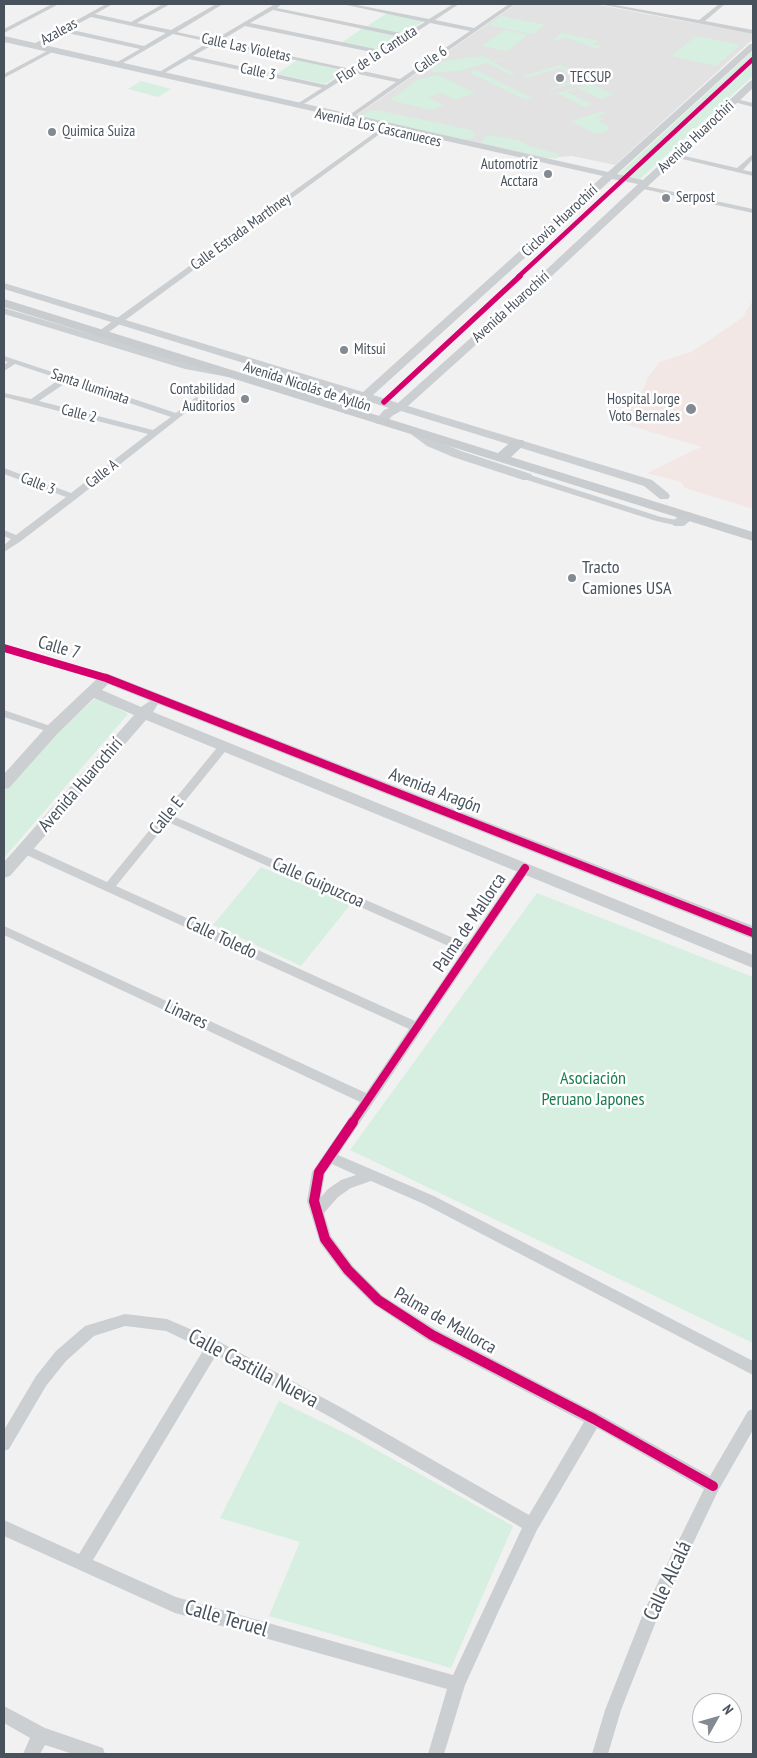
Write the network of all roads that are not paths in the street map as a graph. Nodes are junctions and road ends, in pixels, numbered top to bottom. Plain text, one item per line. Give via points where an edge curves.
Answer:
1 (56, 4) edge
2 (107, 4) edge
3 (167, 4) edge
4 (220, 4) edge
5 (279, 4) edge
6 (345, 4) edge
7 (455, 4) edge
8 (512, 4) edge
9 (602, 4) edge
10 (722, 4) edge
11 (271, 8) junction
12 (90, 15) junction
13 (430, 20) junction
14 (702, 22) junction
15 (132, 24) junction
16 (244, 24) junction
17 (63, 30) junction
18 (474, 30) junction
19 (4, 31) edge
20 (172, 32) junction
21 (753, 32) edge
22 (406, 36) junction
23 (4, 39) edge
24 (215, 41) junction
25 (4, 44) edge
26 (33, 46) junction
27 (753, 46) edge
28 (144, 48) junction
29 (50, 52) junction
30 (381, 52) junction
31 (188, 57) junction
32 (116, 64) junction
33 (353, 70) junction
34 (159, 74) junction
35 (4, 76) edge
36 (402, 81) junction
37 (753, 83) edge
38 (328, 87) junction
39 (736, 101) junction
40 (753, 104) edge
41 (299, 105) junction
42 (350, 117) junction
43 (386, 127) junction
44 (676, 156) junction
45 (753, 156) edge
46 (739, 170) junction
47 (753, 174) edge
48 (607, 179) junction
49 (641, 187) junction
50 (710, 200) junction
51 (753, 207) edge
52 (753, 212) edge
53 (4, 286) edge
54 (4, 294) edge
55 (6, 307) edge
56 (107, 330) junction
57 (4, 358) edge
58 (14, 361) junction
59 (4, 369) edge
60 (66, 379) junction
61 (4, 395) edge
62 (199, 399) dead end
63 (32, 402) junction
64 (357, 403) junction
65 (390, 413) junction
66 (177, 416) junction
67 (416, 432) junction
68 (155, 433) junction
69 (509, 451) junction
70 (4, 470) edge
71 (527, 476) joint
72 (664, 496) junction
73 (73, 497) junction
74 (683, 520) junction
75 (753, 524) edge
76 (4, 533) edge
77 (753, 537) edge
78 (18, 539) junction
79 (4, 549) edge
80 (4, 648) edge
81 (106, 678) junction
82 (92, 692) junction
83 (157, 698) junction
84 (4, 713) edge
85 (144, 713) junction
86 (52, 730) junction
87 (224, 746) junction
88 (4, 784) edge
89 (166, 816) junction
90 (24, 849) junction
91 (525, 868) junction
92 (4, 872) edge
93 (109, 887) junction
94 (4, 930) edge
95 (753, 932) edge
96 (470, 950) junction
97 (753, 962) edge
98 (418, 1028) junction
99 (368, 1100) junction
100 (329, 1157) junction
101 (370, 1175) junction
102 (316, 1212) junction
103 (213, 1346) junction
104 (753, 1368) edge
105 (753, 1416) edge
106 (594, 1419) junction
107 (4, 1444) edge
108 (713, 1486) junction
109 (532, 1525) junction
110 (4, 1528) edge
111 (82, 1564) junction
112 (458, 1684) junction
113 (4, 1714) edge
114 (41, 1734) junction
115 (31, 1754) edge
116 (98, 1754) edge
117 (436, 1754) edge
118 (600, 1754) edge

1 - 19 street
2 - 12 street, Azaleas
3 - 15 street
4 - 20 street
5 - 11 street
6 - 13 street
7 - 13 street, Flor de la Cantuta
8 - 18 street, Calle 6
9 - 14 street
10 - 14 street
11 - 16 street
11 - 22 street
12 - 15 street, Calle Las Violetas
12 - 17 street, Azaleas
13 - 18 street
13 - 22 street, Flor de la Cantuta
14 - 21 street
15 - 20 street, Calle Las Violetas
16 - 24 street
16 - 30 street
17 - 26 street, Azaleas
17 - 28 street
18 - 36 street, Calle 6
20 - 24 street, Calle Las Violetas
20 - 28 street
22 - 30 street, Flor de la Cantuta
23 - 26 street, Avenida Los Cascanueces
24 - 31 street
24 - 33 street, Calle Las Violetas
25 - 29 street, Avenida Los Cascanueces
26 - 29 street, Avenida Los Cascanueces
27 - 48 street, Avenida Huarochiri
28 - 32 street
29 - 32 street, Avenida Los Cascanueces
29 - 35 street
29 - 43 street, Avenida Los Cascanueces
30 - 33 street, Flor de la Cantuta
31 - 34 street
31 - 38 street, Calle 3
32 - 34 street, Avenida Los Cascanueces
33 - 36 street, Calle Las Violetas
33 - 38 street, Flor de la Cantuta
34 - 41 street, Avenida Los Cascanueces
36 - 42 street, Calle 6
37 - 39 street, Avenida Huarochiri
38 - 41 street, Flor de la Cantuta
39 - 40 street
39 - 44 street, Avenida Huarochiri
41 - 42 street, Avenida Los Cascanueces
42 - 43 street, Avenida Los Cascanueces
43 - 48 street, Avenida Los Cascanueces
43 - 56 street, Calle Estrada Marthney
44 - 46 street
44 - 49 street, Avenida Huarochiri
45 - 46 street
46 - 47 street
48 - 49 street, Avenida Los Cascanueces
48 - 64 street, Avenida Huarochirí
49 - 50 street, Avenida Los Cascanueces
49 - 65 street, Avenida Huarochirí via 535,286
50 - 51 street, Avenida Los Cascanueces
50 - 52 street, Avenida Los Cascanueces
53 - 56 street, Avenida Nicolás de Ayllón
54 - 56 main road, Avenida Nicolás de Ayllón
55 - 56 main road, Avenida Nicolás de Ayllón
56 - 64 main road, Avenida Nicolás de Ayllón
56 - 64 main road, Avenida Nicolás de Ayllón via 244,377
57 - 58 street, Santa Iluminata
58 - 59 street
58 - 60 street, Santa Iluminata
60 - 63 street
60 - 66 street, Santa Iluminata
61 - 63 street, Calle 2
62 - 66 street, Calle A
63 - 68 street, Calle 2
64 - 65 main road, Avenida Nicolás de Ayllón
64 - 65 street, Avenida Nicolás de Ayllón
65 - 67 main road, Avenida Nicolás de Ayllón
65 - 69 main road, Avenida Nicolás de Ayllón
66 - 68 street, Calle A
67 - 69 main road, Avenida Nicolás de Ayllón
67 - 71 street, Avenida Nicolás de Ayllón via 431,443 458,454
68 - 73 street, Calle A
69 - 72 main road, Avenida Nicolás de Ayllón
69 - 72 street, Avenida Nicolás de Ayllón via 648,483
69 - 74 main road, Avenida Nicolás de Ayllón
70 - 73 street, Calle 3
71 - 74 street, Avenida Nicolás de Ayllón via 659,519
72 - 75 main road, Avenida Nicolás de Ayllón
73 - 78 street, Calle A
74 - 77 main road, Avenida Nicolás de Ayllón
76 - 78 street
78 - 79 street, Calle A
80 - 81 street, Calle 7
81 - 82 street
81 - 83 street, Avenida Aragón
82 - 85 street, Avenida Aragón
82 - 86 street
83 - 85 street, Avenida Huarochirí
83 - 95 street, Avenida Aragón
84 - 86 street
85 - 87 street, Avenida Aragón
85 - 90 street, Avenida Huarochirí
86 - 88 street
87 - 89 street, Calle E
87 - 91 street, Avenida Aragón
89 - 93 street, Calle E
89 - 96 street, Calle Guipuzcoa
90 - 92 street, Avenida Huarochirí
90 - 93 street, Calle Toledo
91 - 96 street, Palma de Mallorca
91 - 97 street, Avenida Aragón
93 - 98 street, Calle Toledo
94 - 99 street, Linares
96 - 98 street, Palma de Mallorca
98 - 99 street, Palma de Mallorca
99 - 100 street, Palma de Mallorca
100 - 101 street
100 - 102 street, Palma de Mallorca via 318,1172 314,1201
101 - 102 street via 346,1184
101 - 104 street via 429,1200
102 - 106 street, Palma de Mallorca via 326,1239 348,1270 378,1300 432,1335
103 - 107 street, Calle Castilla Nueva via 168,1325 125,1320 90,1331 61,1356 41,1381
103 - 109 street, Calle Castilla Nueva
103 - 111 street
105 - 108 street, Calle Alcalá
106 - 108 street, Palma de Mallorca
106 - 109 street
108 - 118 street, Calle Alcalá via 651,1616 613,1710
109 - 112 street
110 - 111 street, Calle Teruel
111 - 112 street, Calle Teruel via 175,1605
112 - 117 street
113 - 114 street
114 - 115 street
114 - 116 street

